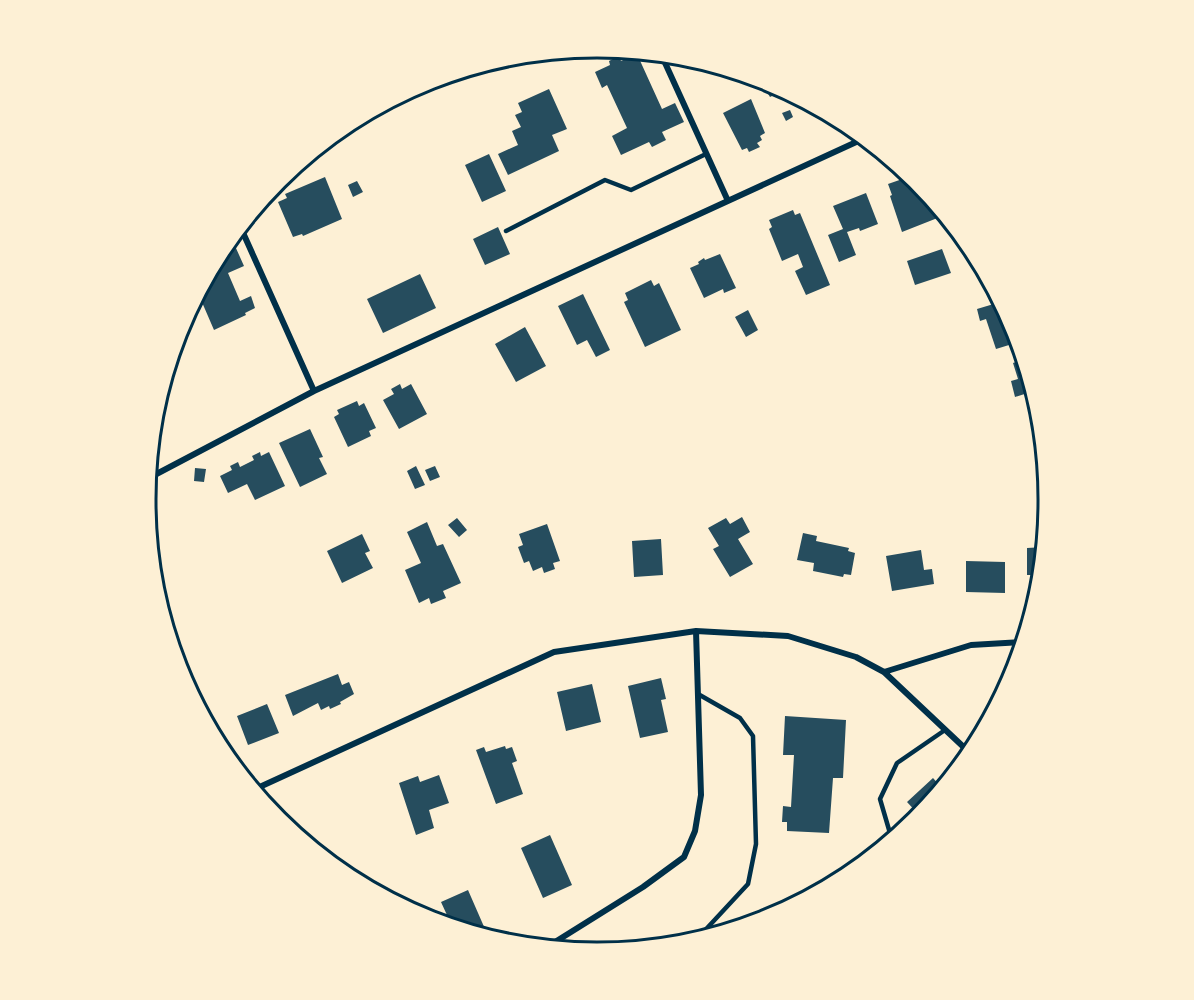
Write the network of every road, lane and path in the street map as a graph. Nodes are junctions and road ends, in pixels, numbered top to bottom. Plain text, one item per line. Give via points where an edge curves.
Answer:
1 (665, 64) edge
2 (855, 142) edge
3 (706, 154) junction
4 (728, 201) junction
5 (506, 231) dead end
6 (244, 235) edge
7 (314, 392) junction
8 (156, 475) edge
9 (696, 631) junction
10 (1015, 643) edge
11 (884, 672) junction
12 (698, 694) junction
13 (945, 730) junction
14 (963, 747) edge
15 (261, 786) edge
16 (889, 831) edge
17 (708, 927) edge
18 (558, 940) edge

1 - 3 street
2 - 4 street
3 - 4 street
3 - 5 lane via 631,190 605,180
4 - 7 street
6 - 7 street
7 - 8 street
9 - 11 street via 788,636 856,657
9 - 12 street
9 - 15 street via 554,652
10 - 11 street via 971,645
11 - 13 street
12 - 17 lane via 740,718 753,736 756,844 747,884
12 - 18 street via 701,795 695,831 684,857
13 - 14 street
13 - 16 lane via 897,763 880,799

